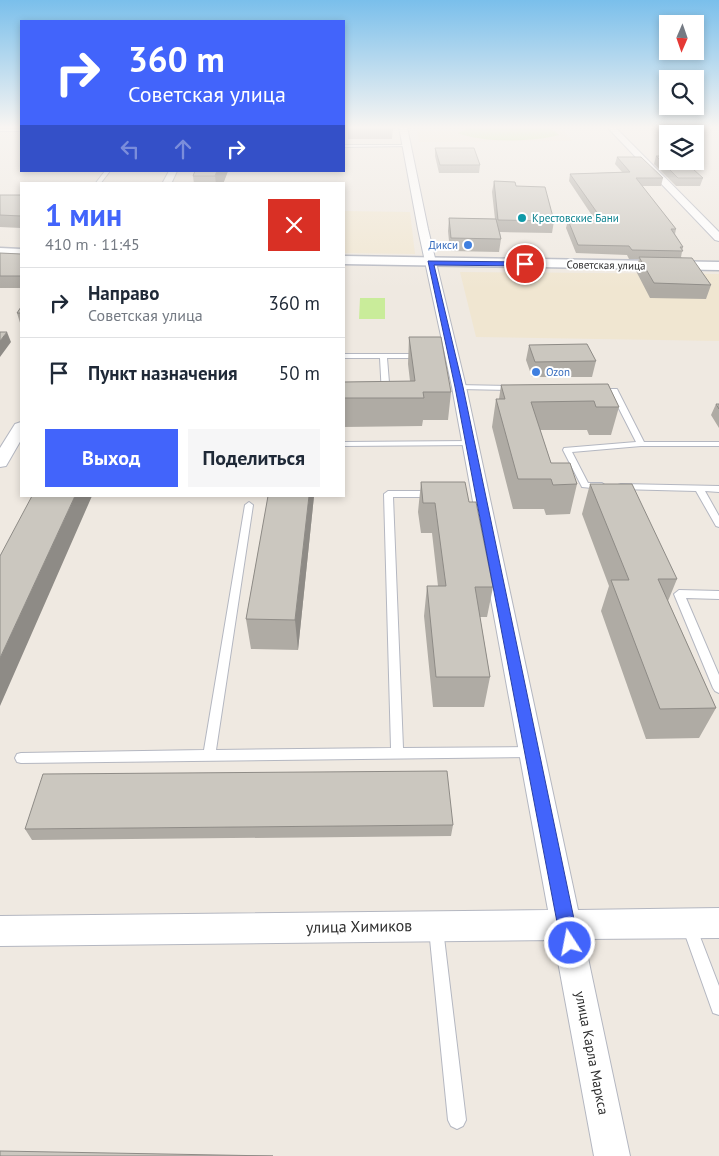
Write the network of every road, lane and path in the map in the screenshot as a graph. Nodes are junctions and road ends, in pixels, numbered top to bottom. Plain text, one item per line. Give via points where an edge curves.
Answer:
1 (413, 181) edge
2 (663, 181) edge
3 (719, 238) edge
4 (0, 252) edge
5 (20, 253) edge
6 (345, 260) edge
7 (431, 263) junction
8 (719, 266) edge
9 (345, 356) edge
10 (382, 356) junction
11 (442, 356) junction
12 (459, 387) junction
13 (517, 388) edge
14 (585, 390) edge
15 (386, 403) edge
16 (20, 429) edge
17 (470, 443) junction
18 (345, 444) edge
19 (641, 444) junction
20 (719, 444) edge
21 (0, 462) edge
22 (699, 489) junction
23 (719, 489) edge
24 (443, 494) edge
25 (249, 504) dead end
26 (719, 524) edge
27 (719, 595) edge
28 (719, 688) edge
29 (532, 752) junction
30 (397, 753) junction
31 (209, 756) junction
32 (21, 758) dead end
33 (688, 923) junction
34 (719, 923) edge
35 (566, 924) junction
36 (435, 925) junction
37 (0, 931) edge
38 (719, 1007) edge
39 (457, 1120) dead end
40 (612, 1156) edge

1 - 7 street, улица Карла Маркса
2 - 3 street
4 - 5 street
6 - 7 street, Советская улица
7 - 8 street, Советская улица
7 - 11 street, улица Карла Маркса
9 - 10 lane
10 - 11 lane
10 - 15 lane
11 - 12 street, улица Карла Маркса
12 - 13 lane
12 - 17 street, улица Карла Маркса
14 - 19 lane via 614,391
16 - 21 street
17 - 18 lane
17 - 29 street, улица Карла Маркса via 476,493
19 - 20 lane
19 - 22 lane via 567,450 585,486
22 - 23 lane
22 - 26 lane
24 - 30 lane via 388,494
25 - 31 lane
27 - 28 lane via 679,594
29 - 30 lane
29 - 35 street, улица Карла Маркса
30 - 31 lane
31 - 32 lane
33 - 34 street, улица Химиков
33 - 35 street, улица Химиков
33 - 38 lane
35 - 36 street, улица Химиков
35 - 40 street, улица Карла Маркса
36 - 37 street, улица Химиков
36 - 39 lane

